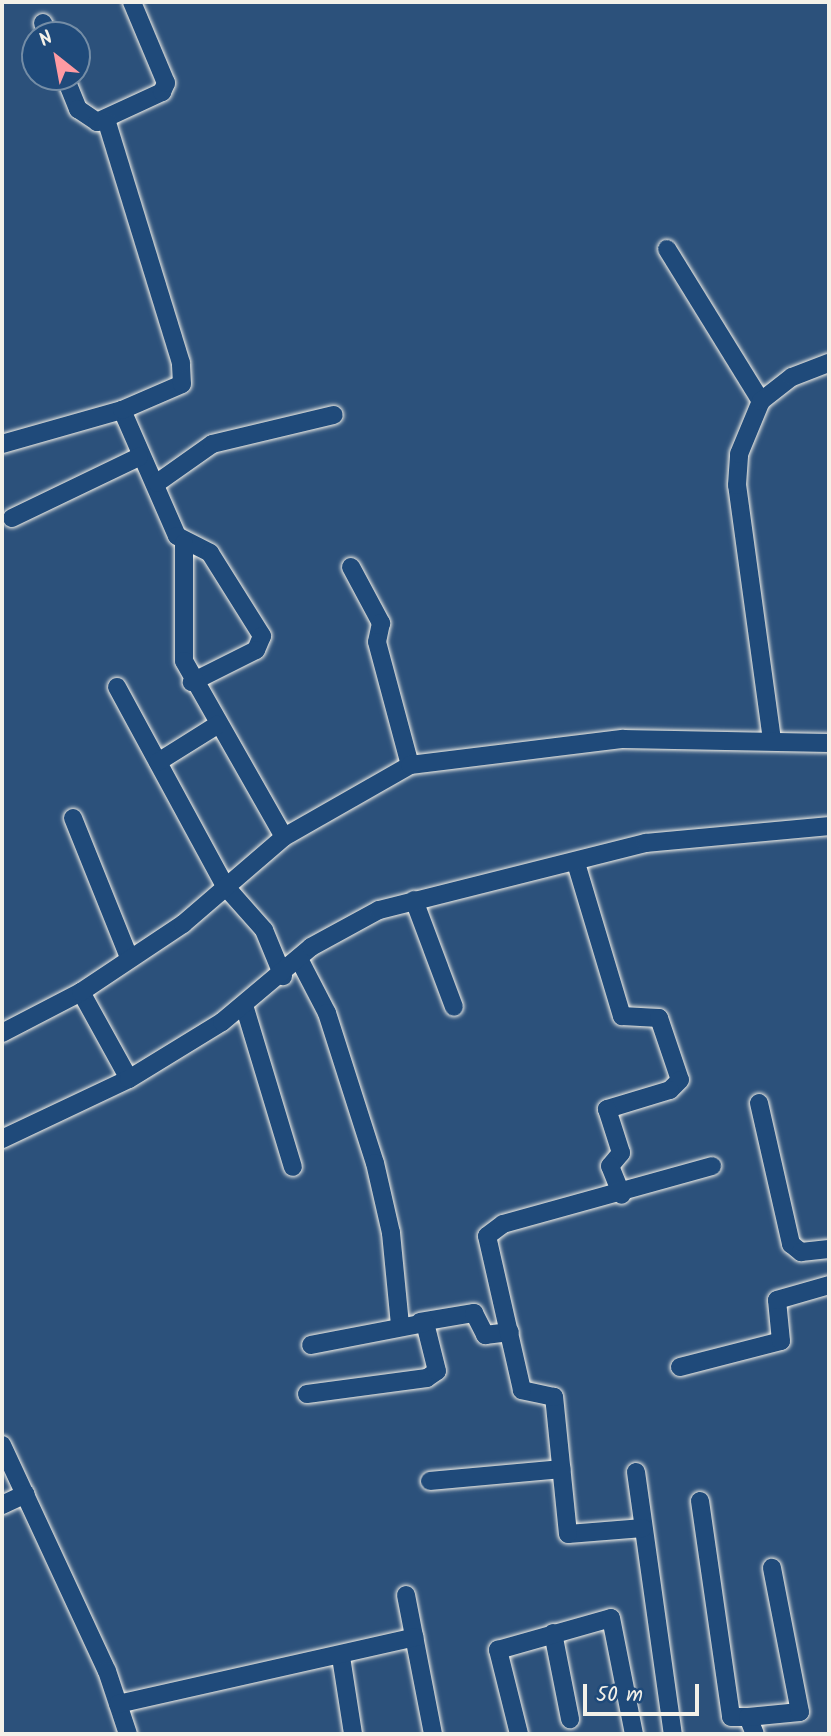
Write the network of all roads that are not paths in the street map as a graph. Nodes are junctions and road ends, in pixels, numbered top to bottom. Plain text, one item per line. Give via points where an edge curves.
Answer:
1 (132, 2) edge
2 (72, 91) edge
3 (107, 122) junction
4 (667, 249) dead end
5 (829, 363) edge
6 (761, 401) junction
7 (122, 410) junction
8 (334, 415) dead end
9 (2, 444) edge
10 (139, 457) junction
11 (157, 483) junction
12 (12, 518) dead end
13 (184, 543) junction
14 (351, 567) dead end
15 (192, 682) junction
16 (117, 687) dead end
17 (217, 725) junction
18 (772, 740) junction
19 (829, 743) edge
20 (158, 762) junction
21 (410, 765) junction
22 (73, 818) dead end
23 (829, 826) edge
24 (284, 836) junction
25 (576, 863) junction
26 (225, 886) junction
27 (414, 900) junction
28 (128, 955) junction
29 (299, 959) junction
30 (283, 976) junction
31 (81, 992) junction
32 (244, 1005) junction
33 (454, 1007) dead end
34 (2, 1033) edge
35 (129, 1079) junction
36 (759, 1103) dead end
37 (2, 1139) edge
38 (712, 1166) dead end
39 (293, 1167) dead end
40 (622, 1195) junction
41 (829, 1249) edge
42 (829, 1285) edge
43 (420, 1322) junction
44 (400, 1325) junction
45 (510, 1332) junction
46 (311, 1345) dead end
47 (680, 1367) dead end
48 (307, 1394) dead end
49 (2, 1445) edge
50 (561, 1469) junction
51 (636, 1472) dead end
52 (430, 1481) dead end
53 (26, 1494) junction
54 (700, 1501) dead end
55 (2, 1505) edge
56 (643, 1528) junction
57 (772, 1567) dead end
58 (406, 1595) dead end
59 (553, 1633) junction
60 (415, 1637) junction
61 (341, 1657) junction
62 (118, 1704) junction
63 (570, 1719) dead end
64 (752, 1726) edge
65 (128, 1734) edge
66 (353, 1734) edge
67 (433, 1734) edge
68 (519, 1734) edge
69 (634, 1734) edge
70 (673, 1734) edge

1 - 3 street via 165,89
2 - 3 street via 85,117
3 - 7 street via 184,374 175,390
4 - 6 street
5 - 6 street via 792,377
6 - 18 street via 739,454 737,485
7 - 9 street
7 - 10 street
8 - 11 street via 212,444
10 - 11 street
10 - 12 street
11 - 13 street
13 - 15 street via 181,638
13 - 15 street via 210,553 263,640
14 - 21 street via 381,623 377,642
15 - 17 street
16 - 20 street
17 - 20 street
17 - 24 street
18 - 19 street
18 - 21 street via 623,739
20 - 26 street
21 - 24 street
22 - 28 street
23 - 25 street via 646,843
24 - 26 street
25 - 27 street
25 - 40 street via 622,1016 663,1022 680,1080 670,1090 607,1108 621,1153 610,1166
26 - 28 street via 183,924
26 - 30 street via 264,930
27 - 29 street via 379,910
27 - 33 street
28 - 31 street
29 - 30 street
29 - 44 street via 327,1013 375,1163 391,1233
30 - 32 street
31 - 34 street
31 - 35 street
32 - 35 street
32 - 39 street
35 - 37 street
36 - 41 street via 792,1244 801,1252
38 - 40 street
40 - 45 street via 492,1230 489,1246
42 - 47 street via 776,1300 781,1341
43 - 44 street
43 - 45 street via 474,1313 485,1335
43 - 48 street via 430,1330 436,1374
44 - 46 street
45 - 50 street via 522,1390 553,1394
49 - 53 street
50 - 52 street
50 - 56 street via 568,1534
51 - 56 street
53 - 55 street
53 - 62 street
54 - 64 street via 732,1717
56 - 70 street
57 - 64 street via 800,1712
58 - 60 street
59 - 63 street
59 - 68 street via 498,1650
59 - 69 street via 611,1618 616,1623
60 - 61 street
60 - 67 street
61 - 62 street
61 - 66 street
62 - 65 street

